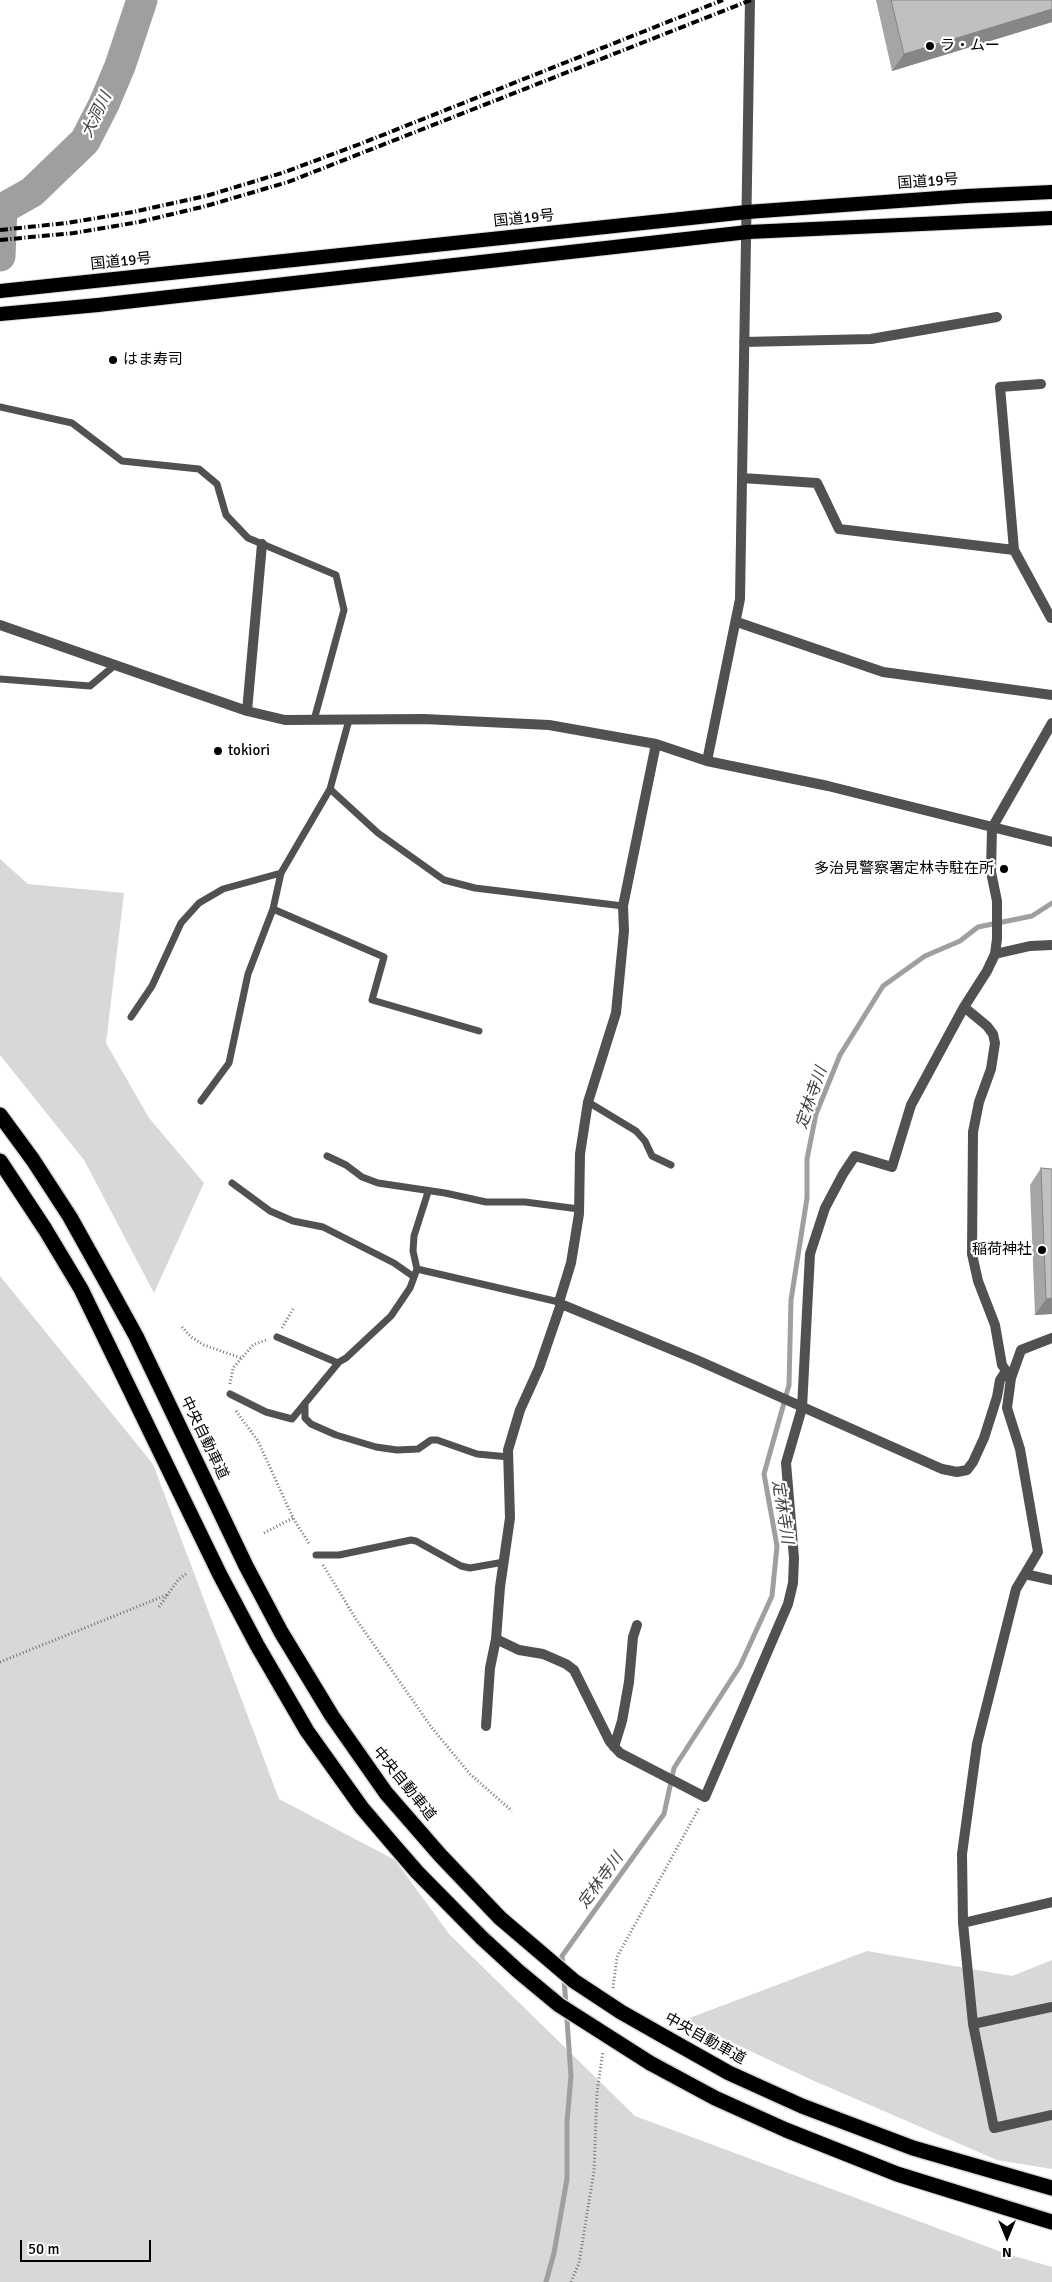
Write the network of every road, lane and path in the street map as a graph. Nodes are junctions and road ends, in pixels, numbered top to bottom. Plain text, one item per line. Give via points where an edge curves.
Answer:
1 (750, 0) edge
2 (1052, 192) edge
3 (747, 212) junction
4 (1052, 218) edge
5 (748, 232) junction
6 (0, 291) edge
7 (0, 314) edge
8 (997, 317) dead end
9 (744, 342) junction
10 (1041, 384) dead end
11 (0, 407) edge
12 (742, 478) junction
13 (262, 544) junction
14 (1014, 550) junction
15 (1051, 618) edge
16 (737, 622) junction
17 (0, 625) edge
18 (115, 665) junction
19 (0, 679) edge
20 (1052, 695) edge
21 (247, 711) junction
22 (314, 720) junction
23 (349, 720) junction
24 (1052, 723) edge
25 (656, 744) junction
26 (707, 761) junction
27 (330, 789) junction
28 (992, 828) junction
29 (1052, 842) edge
30 (281, 873) junction
31 (623, 906) junction
32 (273, 909) junction
33 (1052, 944) edge
34 (995, 954) junction
35 (964, 1007) junction
36 (130, 1017) dead end
37 (479, 1031) dead end
38 (201, 1101) dead end
39 (588, 1102) junction
40 (0, 1115) edge
41 (327, 1156) dead end
42 (0, 1161) edge
43 (671, 1165) dead end
44 (232, 1183) dead end
45 (428, 1192) junction
46 (579, 1209) junction
47 (416, 1273) junction
48 (560, 1303) junction
49 (182, 1327) dead end
50 (277, 1337) dead end
51 (1052, 1338) edge
52 (241, 1358) dead end
53 (338, 1364) junction
54 (1008, 1374) junction
55 (230, 1394) dead end
56 (305, 1403) junction
57 (802, 1408) junction
58 (509, 1457) junction
59 (294, 1518) dead end
60 (264, 1534) dead end
61 (316, 1555) dead end
62 (504, 1562) junction
63 (187, 1573) dead end
64 (1025, 1574) junction
65 (1052, 1580) edge
66 (168, 1594) junction
67 (159, 1607) dead end
68 (637, 1625) dead end
69 (496, 1639) junction
70 (0, 1662) edge
71 (486, 1726) dead end
72 (614, 1747) junction
73 (1052, 1902) edge
74 (963, 1923) junction
75 (1052, 2007) edge
76 (974, 2024) junction
77 (1052, 2115) edge
78 (1052, 2188) edge
79 (1052, 2222) edge

1 - 3 street
2 - 3 highway, 国道19号
3 - 5 street
3 - 6 highway, 国道19号
4 - 5 highway
5 - 7 highway
5 - 9 street
8 - 9 street via 870,339
9 - 12 street
10 - 14 street via 1000,386
11 - 13 lane via 72,423 122,461 199,469 217,484 226,514 248,538
12 - 14 street via 817,483 839,529
12 - 16 street
13 - 21 street
13 - 22 lane via 336,575 344,610
14 - 15 street
16 - 20 street via 883,672
16 - 26 street
17 - 18 street
18 - 19 lane via 90,686
18 - 21 street
21 - 22 street via 285,720
22 - 23 street
23 - 25 street via 424,719 548,725
23 - 27 lane
24 - 28 street
25 - 26 street
25 - 31 street
26 - 28 street via 828,786
27 - 30 lane
27 - 31 lane via 378,833 444,880 475,888
28 - 29 street
28 - 34 street via 991,872 997,901
30 - 32 lane
30 - 36 lane via 223,889 199,903 181,923 152,986
31 - 39 street via 624,931 616,1013
32 - 37 lane via 384,957 372,1000
32 - 38 lane via 248,974 229,1063
33 - 34 street
34 - 35 street
35 - 54 street via 987,1026 995,1043 973,1132 972,1254 978,1281 995,1325 1002,1365
35 - 57 street via 911,1105 892,1167 855,1156 825,1208 810,1254
39 - 43 lane via 636,1131 652,1156
39 - 46 street via 580,1154
40 - 78 highway, 中央自動車道, bridge via 70,1217 104,1278 136,1336 246,1566 332,1716 386,1793 500,1918 574,1981 621,2012 729,2073 802,2106 913,2148
41 - 45 lane via 378,1183
42 - 79 highway, bridge via 81,1289 220,1575 307,1731 374,1822 417,1872 482,1938 559,2005 650,2063 715,2098 897,2174
44 - 47 lane via 270,1211 293,1221 323,1227
45 - 46 lane via 486,1202 525,1202
45 - 47 lane via 414,1236
46 - 48 street
47 - 48 lane
47 - 53 lane via 391,1316
48 - 57 street
48 - 58 street via 520,1410 508,1450
49 - 52 path via 204,1345
50 - 53 lane
51 - 54 street via 1021,1350
53 - 56 lane
54 - 57 street via 1000,1380 984,1438 967,1470 956,1472 942,1469
54 - 64 street via 1007,1408 1020,1449 1038,1552
55 - 56 lane via 266,1412 292,1418
56 - 58 lane via 305,1418 311,1424 376,1447 418,1449 431,1440 437,1440 477,1454
57 - 72 street via 786,1463 794,1558 788,1604 705,1797 629,1760
58 - 62 street via 510,1518
59 - 60 path
61 - 62 lane via 339,1555 411,1540 461,1566 470,1568
62 - 69 street
63 - 66 path
64 - 65 street
64 - 74 street via 1016,1589 977,1744 962,1854
66 - 67 path
66 - 70 path
68 - 72 street via 622,1721
69 - 71 street via 490,1668
69 - 72 street via 519,1650 543,1654 574,1670
73 - 74 street
74 - 76 street
75 - 76 street
76 - 77 street via 994,2128

